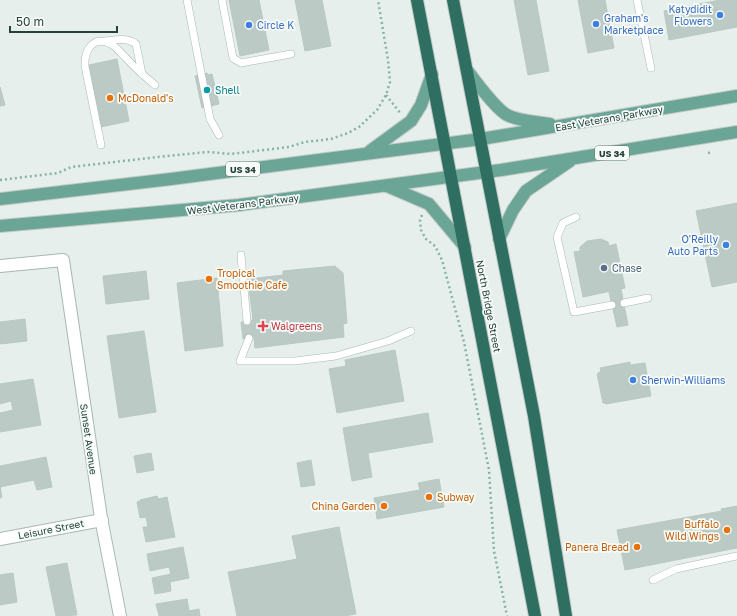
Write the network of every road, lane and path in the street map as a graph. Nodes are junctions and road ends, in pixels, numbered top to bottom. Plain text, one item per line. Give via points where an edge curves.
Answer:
1 (187, 0) edge
2 (222, 0) edge
3 (378, 0) edge
4 (417, 0) edge
5 (453, 0) edge
6 (637, 0) edge
7 (102, 41) junction
8 (291, 54) dead end
9 (651, 68) dead end
10 (467, 70) junction
11 (142, 74) junction
12 (432, 74) junction
13 (155, 85) dead end
14 (386, 95) junction
15 (737, 96) edge
16 (402, 114) dead end
17 (563, 126) junction
18 (737, 132) edge
19 (220, 135) dead end
20 (481, 139) junction
21 (445, 143) junction
22 (101, 145) dead end
23 (713, 152) dead end
24 (366, 153) junction
25 (708, 154) dead end
26 (574, 159) junction
27 (486, 172) junction
28 (452, 176) junction
29 (0, 180) edge
30 (386, 185) junction
31 (0, 199) edge
32 (423, 212) dead end
33 (576, 217) dead end
34 (0, 226) edge
35 (499, 239) junction
36 (465, 247) junction
37 (241, 255) dead end
38 (0, 266) edge
39 (648, 298) dead end
40 (624, 303) dead end
41 (612, 305) dead end
42 (247, 321) dead end
43 (411, 332) dead end
44 (249, 338) dead end
45 (102, 520) junction
46 (0, 539) edge
47 (737, 556) edge
48 (653, 580) dead end
49 (120, 616) edge
50 (507, 616) edge
51 (535, 616) edge
52 (566, 616) edge

1 - 19 lane via 210,120
2 - 8 lane via 233,58 241,63
3 - 14 path via 390,82
4 - 12 highway, North Bridge Street
5 - 10 highway
6 - 9 lane
7 - 11 lane via 112,44
7 - 11 lane via 118,39 136,44
7 - 22 lane via 92,44 84,55
10 - 17 main road via 507,115
10 - 20 highway
11 - 13 lane
12 - 21 highway, North Bridge Street
12 - 24 main road via 421,106 411,121
14 - 16 path
14 - 29 path via 377,110 359,127 320,142 305,142 289,147 231,154 208,152 71,167 58,173
15 - 17 main road, East Veterans Parkway / US 34
17 - 20 main road, East Veterans Parkway / US 34
18 - 26 main road, US 34
20 - 21 main road, US 34
20 - 27 highway
21 - 24 main road, US 34
21 - 28 highway, North Bridge Street
23 - 25 path
24 - 31 main road, US 34
26 - 27 main road, US 34
26 - 35 main road via 526,191 513,210
27 - 28 main road, West Veterans Parkway / US 34
27 - 35 highway
28 - 30 main road, West Veterans Parkway / US 34
28 - 36 highway, North Bridge Street
30 - 34 main road, West Veterans Parkway / US 34 via 191,210
30 - 36 main road via 429,204
32 - 50 path via 421,230 426,239 435,246 442,260 464,342 489,470 494,551
33 - 41 lane via 563,223 557,237 574,312
35 - 52 highway via 534,416
36 - 51 highway, North Bridge Street
37 - 42 lane
38 - 45 street, Sunset Avenue via 63,260
39 - 40 lane
43 - 44 lane via 336,356 295,361 240,361
45 - 46 street, Leisure Street
45 - 49 street, Sunset Avenue
47 - 48 lane via 676,569

